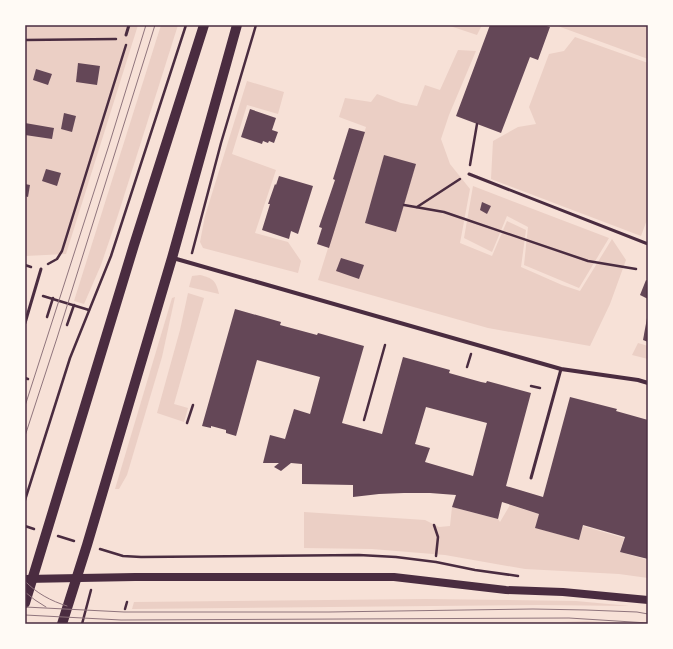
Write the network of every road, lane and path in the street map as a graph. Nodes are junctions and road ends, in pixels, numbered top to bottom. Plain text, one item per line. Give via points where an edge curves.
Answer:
1 (129, 25) edge
2 (186, 25) edge
3 (204, 25) edge
4 (237, 25) edge
5 (256, 25) edge
6 (126, 34) junction
7 (25, 40) edge
8 (477, 124) dead end
9 (468, 174) junction
10 (404, 205) dead end
11 (417, 207) junction
12 (648, 244) edge
13 (172, 258) junction
14 (189, 263) junction
15 (41, 268) joint
16 (636, 269) dead end
17 (74, 305) junction
18 (89, 310) junction
19 (47, 317) dead end
20 (25, 323) edge
21 (67, 325) dead end
22 (385, 345) dead end
23 (471, 354) dead end
24 (467, 367) dead end
25 (561, 369) junction
26 (648, 383) edge
27 (531, 386) dead end
28 (540, 388) dead end
29 (193, 405) dead end
30 (364, 420) dead end
31 (187, 423) dead end
32 (531, 478) dead end
33 (25, 500) edge
34 (434, 525) dead end
35 (436, 556) dead end
36 (77, 578) junction
37 (29, 579) edge
38 (648, 600) edge
39 (127, 602) dead end
40 (25, 603) edge
41 (125, 609) dead end
42 (62, 624) edge

1 - 6 lane
2 - 18 path via 111,256
3 - 37 main road
4 - 13 main road
5 - 14 path via 220,143
6 - 7 path via 119,39
6 - 15 path via 126,46 62,251 57,258
8 - 9 path
9 - 11 path
9 - 12 lane
10 - 11 path
11 - 16 path via 444,212 588,262
13 - 14 street
13 - 36 main road
14 - 25 street
15 - 20 lane
17 - 18 path
17 - 19 path via 52,298
17 - 21 path
18 - 33 path via 70,358
22 - 30 path
23 - 24 path
25 - 26 street
25 - 32 lane
27 - 28 path
29 - 31 path
34 - 35 path via 438,537
36 - 37 main road
36 - 38 main road via 394,577 506,590 563,592
36 - 42 main road
37 - 40 main road
39 - 41 path

